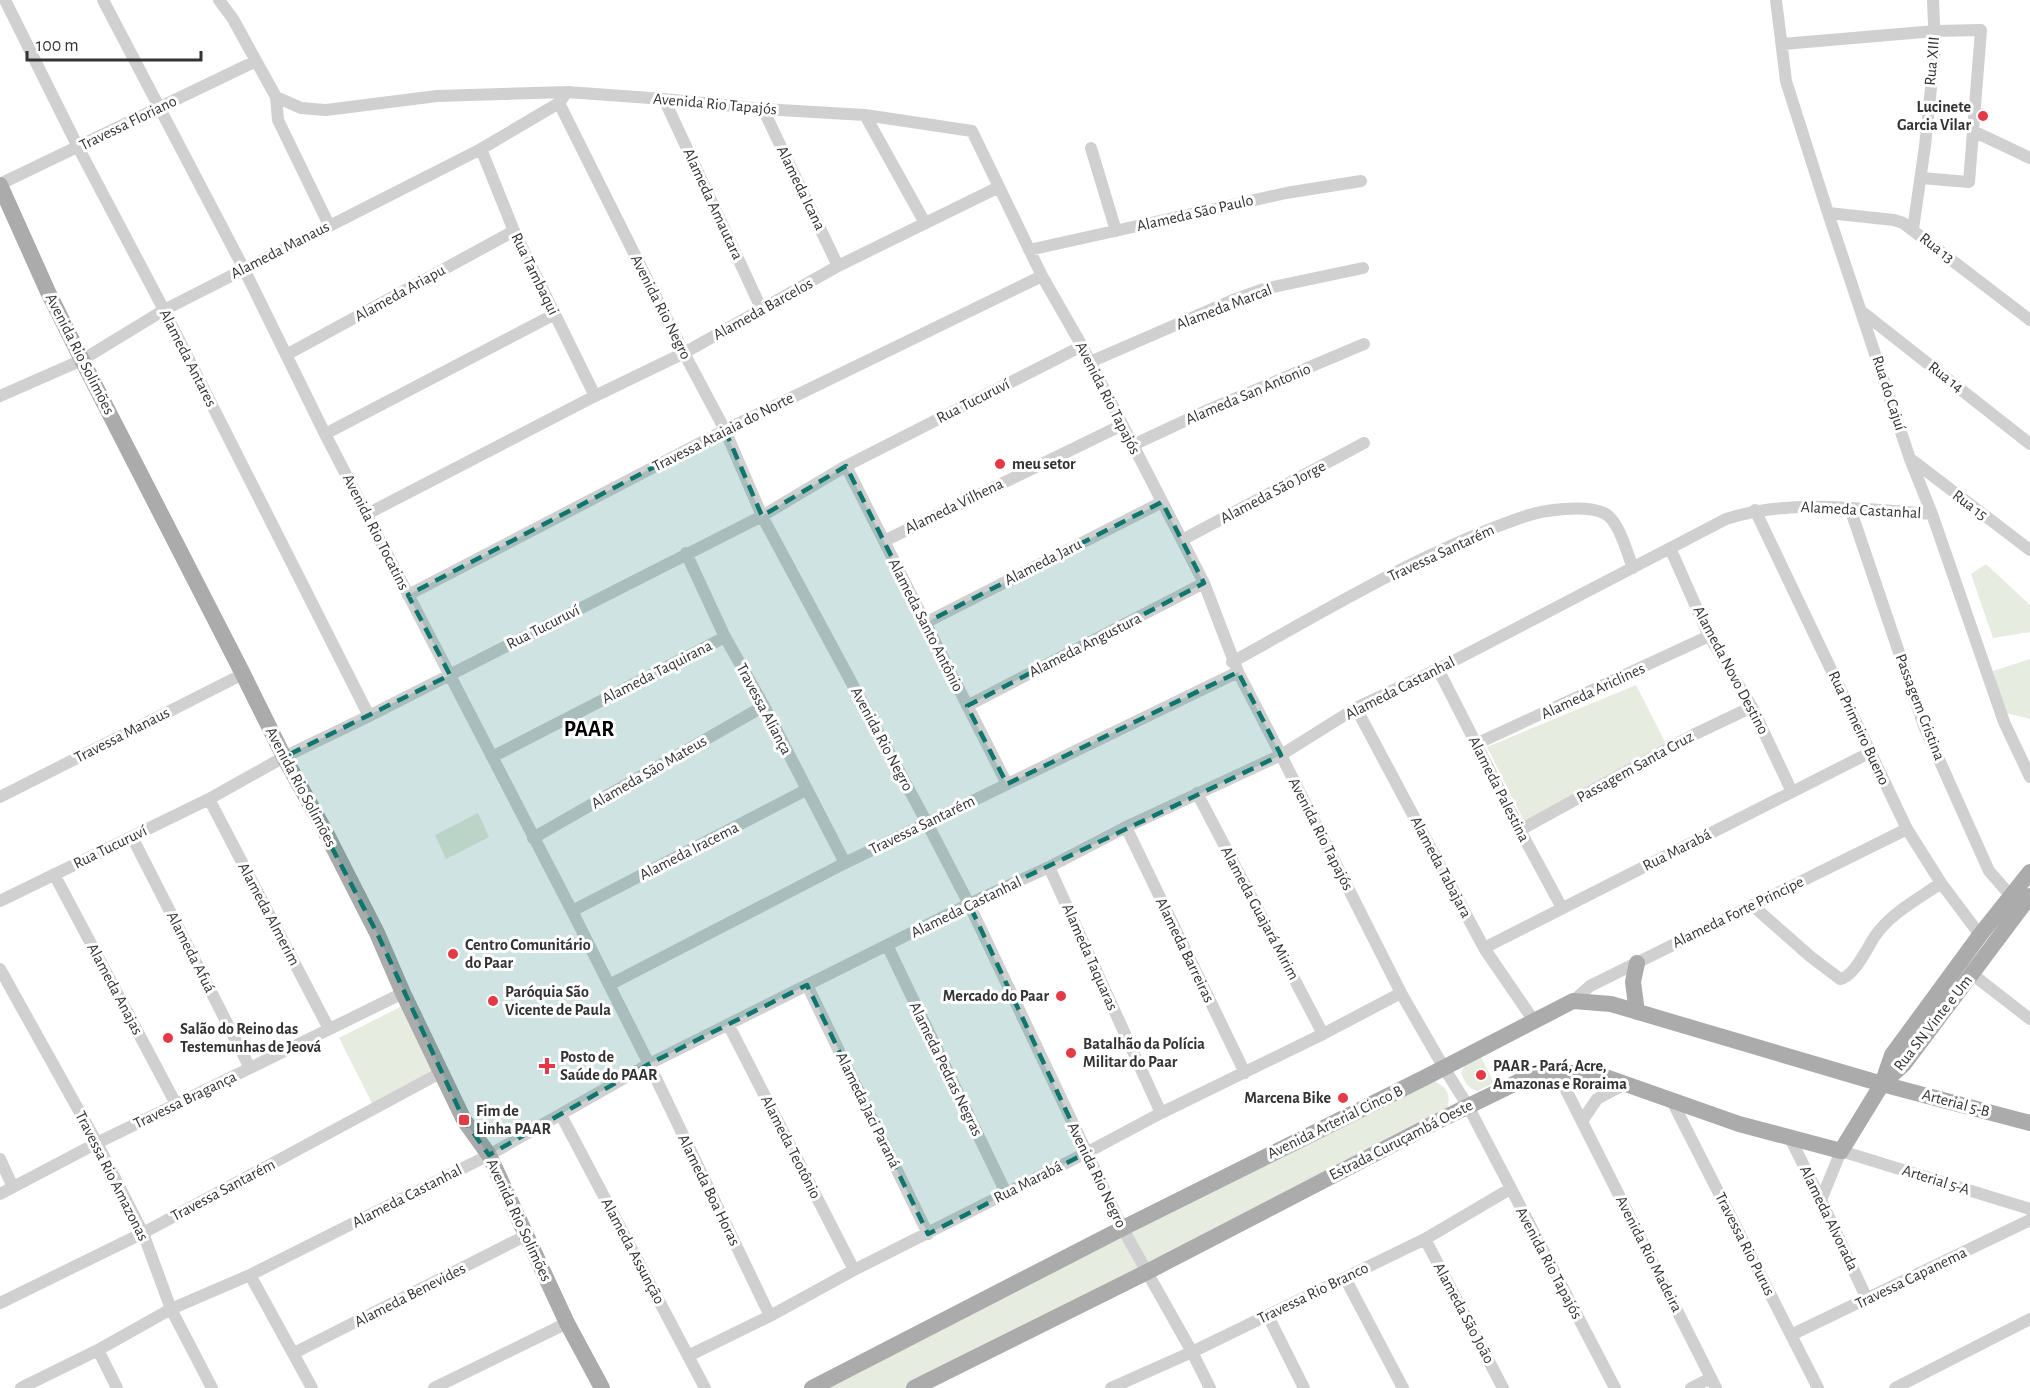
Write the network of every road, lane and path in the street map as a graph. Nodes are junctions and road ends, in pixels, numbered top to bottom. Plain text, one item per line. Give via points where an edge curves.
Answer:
1 (5, 0) edge
2 (103, 0) edge
3 (219, 0) edge
4 (1776, 0) edge
5 (1933, 0) edge
6 (1935, 31) junction
7 (1783, 44) junction
8 (256, 61) junction
9 (567, 92) junction
10 (276, 97) junction
11 (664, 99) junction
12 (559, 103) junction
13 (158, 107) junction
14 (763, 109) junction
15 (865, 115) junction
16 (1973, 131) junction
17 (78, 147) junction
18 (1091, 148) dead end
19 (481, 149) junction
20 (2030, 158) edge
21 (1921, 178) junction
22 (1361, 181) dead end
23 (0, 184) edge
24 (999, 187) junction
25 (1828, 213) junction
26 (925, 223) junction
27 (329, 225) junction
28 (1912, 229) junction
29 (514, 231) junction
30 (1116, 231) junction
31 (1029, 250) junction
32 (838, 267) junction
33 (1363, 268) dead end
34 (244, 269) junction
35 (1042, 276) junction
36 (761, 308) junction
37 (164, 310) junction
38 (1862, 311) junction
39 (555, 314) junction
40 (2030, 320) edge
41 (1364, 344) dead end
42 (1082, 346) junction
43 (684, 353) junction
44 (286, 355) junction
45 (82, 360) junction
46 (1090, 362) junction
47 (0, 396) edge
48 (595, 396) junction
49 (1122, 425) junction
50 (725, 430) junction
51 (325, 434) junction
52 (1364, 443) dead end
53 (2030, 444) edge
54 (1133, 445) junction
55 (1910, 459) junction
56 (846, 465) junction
57 (1162, 502) junction
58 (1850, 508) junction
59 (1755, 510) junction
60 (367, 514) junction
61 (1932, 514) junction
62 (762, 516) junction
63 (1182, 540) junction
64 (884, 541) junction
65 (1670, 548) junction
66 (2030, 550) edge
67 (686, 553) junction
68 (1633, 568) junction
69 (1204, 583) junction
70 (408, 595) junction
71 (925, 623) junction
72 (725, 636) junction
73 (1709, 636) junction
74 (1235, 667) junction
75 (1438, 669) junction
76 (243, 674) junction
77 (450, 675) junction
78 (764, 706) junction
79 (967, 706) junction
80 (1752, 707) junction
81 (1356, 708) junction
82 (369, 716) junction
83 (1476, 744) junction
84 (1871, 752) junction
85 (1281, 754) junction
86 (284, 757) junction
87 (492, 757) junction
88 (2030, 777) edge
89 (1007, 784) junction
90 (806, 790) junction
91 (1792, 792) junction
92 (1197, 793) junction
93 (0, 797) edge
94 (209, 799) junction
95 (927, 823) junction
96 (1126, 827) junction
97 (1907, 829) junction
98 (1520, 831) junction
99 (132, 837) junction
100 (533, 838) junction
101 (845, 863) junction
102 (1049, 867) junction
103 (2030, 872) edge
104 (54, 874) junction
105 (1941, 883) junction
106 (0, 901) edge
107 (2024, 901) edge
108 (969, 904) junction
109 (1752, 905) junction
110 (1562, 908) junction
111 (572, 911) junction
112 (1999, 924) junction
113 (1980, 935) junction
114 (887, 945) junction
115 (1484, 948) junction
116 (1638, 963) junction
117 (0, 969) edge
118 (1972, 974) junction
119 (609, 985) junction
120 (807, 985) junction
121 (403, 993) junction
122 (1401, 993) junction
123 (1573, 1002) junction
124 (1637, 1012) junction
125 (2030, 1019) edge
126 (1534, 1022) junction
127 (728, 1024) junction
128 (329, 1029) junction
129 (1323, 1034) junction
130 (649, 1064) junction
131 (250, 1068) junction
132 (1444, 1068) junction
133 (442, 1072) junction
134 (1245, 1072) junction
135 (1557, 1072) junction
136 (1625, 1084) junction
137 (1882, 1084) junction
138 (1672, 1101) junction
139 (176, 1104) junction
140 (1468, 1106) junction
141 (1161, 1113) junction
142 (561, 1115) junction
143 (1582, 1121) junction
144 (2030, 1123) edge
145 (1790, 1138) junction
146 (97, 1143) junction
147 (1841, 1151) junction
148 (1086, 1153) junction
149 (489, 1155) junction
150 (0, 1159) edge
151 (14, 1187) junction
152 (1510, 1189) junction
153 (1006, 1193) junction
154 (0, 1194) edge
155 (1821, 1200) junction
156 (2030, 1209) edge
157 (2030, 1220) edge
158 (1123, 1228) junction
159 (142, 1233) junction
160 (928, 1234) junction
161 (525, 1236) junction
162 (1425, 1239) junction
163 (854, 1270) junction
164 (1147, 1272) junction
165 (250, 1275) junction
166 (1345, 1278) junction
167 (1867, 1299) junction
168 (0, 1303) edge
169 (171, 1309) junction
170 (770, 1316) junction
171 (1268, 1316) junction
172 (2030, 1320) edge
173 (567, 1323) junction
174 (1791, 1335) junction
175 (98, 1350) junction
176 (1192, 1352) junction
177 (294, 1353) junction
178 (688, 1356) junction
179 (1714, 1383) edge
180 (21, 1388) edge
181 (117, 1388) edge
182 (212, 1388) edge
183 (312, 1388) edge
184 (434, 1388) edge
185 (602, 1388) edge
186 (705, 1388) edge
187 (812, 1388) edge
188 (914, 1388) edge
189 (1111, 1388) edge
190 (1210, 1388) edge
191 (1304, 1388) edge
192 (1403, 1388) edge
193 (1503, 1388) edge
194 (1614, 1388) edge
195 (1691, 1388) edge
196 (1818, 1388) edge
197 (1895, 1388) edge

1 - 17 street, Alameda Antares
2 - 13 street, Avenida Rio Tocatins
3 - 8 street
4 - 7 street, Rua do Cajuí
5 - 6 street, Rua XIII
6 - 7 street
6 - 16 street via 1981,30
6 - 21 street, Rua XIII
7 - 25 street, Rua do Cajuí via 1786,81
8 - 10 street
8 - 13 street, Travessa Floriano
9 - 10 street, Avenida Rio Tapajós via 436,96 326,110 301,108
9 - 11 street, Avenida Rio Tapajós
9 - 12 street
10 - 27 street via 278,120
11 - 14 street, Avenida Rio Tapajós
11 - 36 street, Alameda Amautara
12 - 19 street, Alameda Manaus
12 - 43 street, Avenida Rio Negro
13 - 17 street, Travessa Floriano
13 - 34 street, Avenida Rio Tocatins
14 - 15 street, Avenida Rio Tapajós
14 - 32 street, Alameda Icana
15 - 24 street, Avenida Rio Tapajós via 972,131
15 - 26 street
16 - 20 street
16 - 21 street via 1969,182
17 - 23 street, Travessa Floriano
17 - 37 street, Alameda Antares
18 - 30 street
19 - 27 street, Alameda Manaus
19 - 29 street, Rua Tambaqui
21 - 28 street, Rua XIII
22 - 30 street, Alameda São Paulo via 1286,193
23 - 45 main road, Avenida Rio Solimões
24 - 26 street, Alameda Barcelos
24 - 31 street, Avenida Rio Tapajós
25 - 28 street, Rua 13 via 1894,220
25 - 38 street, Rua do Cajuí
26 - 32 street, Alameda Barcelos
27 - 34 street, Alameda Manaus
28 - 40 street, Rua 13
29 - 39 street, Rua Tambaqui
29 - 44 street, Alameda Ariapu
30 - 31 street, Alameda São Paulo
31 - 35 street, Avenida Rio Tapajós
32 - 36 street, Alameda Barcelos
33 - 46 street, Alameda Marcal via 1264,289
34 - 37 street, Alameda Manaus
34 - 44 street, Avenida Rio Tocatins
35 - 42 street, Avenida Rio Tapajós
35 - 50 street, Travessa Ataiaia do Norte
36 - 43 street, Alameda Barcelos
37 - 45 street, Alameda Manaus
37 - 82 street, Alameda Antares
38 - 53 street, Rua 14
38 - 55 street, Rua do Cajuí
39 - 48 street, Rua Tambaqui
39 - 51 street
41 - 54 street, Alameda San Antonio
42 - 46 street, Avenida Rio Tapajós
42 - 56 street, Rua Tucuruví
43 - 48 street, Alameda Barcelos
43 - 50 street, Avenida Rio Negro
44 - 51 street, Avenida Rio Tocatins
45 - 47 street, Alameda Manaus
45 - 76 main road, Avenida Rio Solimões
46 - 49 street, Avenida Rio Tapajós
48 - 60 street, Alameda Barcelos
49 - 54 street, Avenida Rio Tapajós
49 - 64 street, Alameda Vilhena
50 - 62 street, Avenida Rio Negro
50 - 70 street, Travessa Ataiaia do Norte
51 - 60 street, Avenida Rio Tocatins
52 - 63 street, Alameda São Jorge
54 - 57 street, Avenida Rio Tapajós
55 - 61 street, Rua do Cajuí
55 - 66 street, Rua 15
56 - 62 street, Rua Tucuruví
56 - 64 street, Alameda Santo Antônio
57 - 63 street, Avenida Rio Tapajós
57 - 71 street, Alameda Jaru
58 - 59 street, Alameda Castanhal
58 - 61 street, Alameda Castanhal
58 - 107 street, Passagem Cristina via 1924,726 1989,871
59 - 65 street, Alameda Castanhal via 1726,519
59 - 84 street, Rua Primeiro Bueno
60 - 70 street, Avenida Rio Tocatins
61 - 88 street, Rua do Cajuí via 2004,722
62 - 67 street, Rua Tucuruví
62 - 95 street, Avenida Rio Negro
63 - 69 street, Avenida Rio Tapajós
64 - 71 street, Alameda Santo Antônio
65 - 68 street, Alameda Castanhal
65 - 73 street, Alameda Novo Destino
67 - 72 street, Travessa Aliança
67 - 77 street, Rua Tucuruví
68 - 74 street, Travessa Santarém via 1613,519 1603,512 1570,509 1524,516 1424,557
68 - 75 street, Alameda Castanhal
69 - 74 street, Avenida Rio Tapajós
69 - 79 street, Alameda Angustura
70 - 77 street, Avenida Rio Tocatins
71 - 79 street, Alameda Santo Antônio
72 - 78 street, Travessa Aliança
72 - 87 street, Alameda Taquirana
73 - 80 street, Alameda Novo Destino
73 - 83 street, Alameda Ariclines
74 - 85 street, Avenida Rio Tapajós
74 - 89 street, Travessa Santarém
75 - 81 street, Alameda Castanhal
75 - 83 street, Alameda Palestina
76 - 86 main road, Avenida Rio Solimões
76 - 93 street, Travessa Manaus
77 - 82 street, Rua Tucuruví
77 - 87 street, Avenida Rio Tocatins
78 - 90 street, Travessa Aliança
78 - 100 street, Alameda São Mateus
79 - 89 street, Alameda Santo Antônio
80 - 91 street, Alameda Novo Destino
80 - 98 street, Passagem Santa Cruz via 1693,735
81 - 85 street, Alameda Castanhal
81 - 115 street, Alameda Tabajara
82 - 86 street, Rua Tucuruví
83 - 98 street, Alameda Palestina
84 - 91 street, Rua Marabá
84 - 97 street, Rua Primeiro Bueno
85 - 92 street, Alameda Castanhal
85 - 122 street, Avenida Rio Tapajós
86 - 94 street, Rua Tucuruví
86 - 121 main road, Avenida Rio Solimões via 377,933
87 - 100 street, Avenida Rio Tocatins
89 - 95 street, Travessa Santarém
90 - 101 street, Travessa Aliança
90 - 111 street, Alameda Iracema
91 - 110 street, Rua Marabá
92 - 96 street, Alameda Castanhal
92 - 129 street, Alameda Guajará Mirim
94 - 99 street, Rua Tucuruví
94 - 128 street, Alameda Almerim
95 - 101 street, Travessa Santarém
95 - 108 street, Avenida Rio Negro
96 - 102 street, Alameda Castanhal
96 - 134 street, Alameda Barreiras
97 - 105 street, Rua Primeiro Bueno
97 - 109 street, Alameda Forte Principe
98 - 110 street, Alameda Palestina
99 - 104 street, Rua Tucuruví
99 - 131 street, Alameda Afuá
100 - 111 street, Avenida Rio Tocatins
101 - 119 street, Travessa Santarém
102 - 108 street, Alameda Castanhal
102 - 141 street, Alameda Taquaras
103 - 107 main road, Rua SN Vinte e Um
104 - 106 street, Rua Tucuruví
104 - 139 street, Alameda Anajas
105 - 109 street via 1889,919 1850,975 1840,979
105 - 113 street, Rua Primeiro Bueno
107 - 112 main road, Rua SN Vinte e Um
108 - 114 street, Alameda Castanhal
108 - 148 street, Avenida Rio Negro
109 - 116 street, Alameda Forte Principe
110 - 115 street, Rua Marabá
111 - 119 street, Avenida Rio Tocatins
112 - 113 main road, Rua SN Vinte e Um
112 - 118 main road, Rua SN Vinte e Um
113 - 137 main road, Rua SN Vinte e Um via 1892,1055
114 - 120 street, Alameda Castanhal
114 - 153 street, Alameda Pedras Negras
115 - 126 street, Alameda Tabajara
116 - 123 street, Alameda Forte Principe via 1590,986
116 - 124 main road via 1633,982
117 - 146 street, Travessa Rio Amazonas
118 - 125 street
118 - 137 main road, Rua SN Vinte e Um via 1904,1064
119 - 130 street, Avenida Rio Tocatins
120 - 127 street, Alameda Castanhal
120 - 160 street, Alameda Jaci Paraná
121 - 128 street, Travessa Bragança
121 - 133 main road, Avenida Rio Solimões
122 - 129 street, Rua Marabá
122 - 132 street, Avenida Rio Tapajós
123 - 124 main road
123 - 126 main road, Avenida Arterial Cinco B
124 - 137 main road
126 - 132 main road, Avenida Arterial Cinco B
127 - 130 street, Alameda Castanhal
127 - 163 street, Alameda Teotônio
128 - 131 street, Travessa Bragança
129 - 134 street, Rua Marabá
130 - 142 street, Alameda Castanhal
130 - 170 street, Alameda Boa Horas
131 - 139 street, Travessa Bragança
132 - 140 street, Avenida Rio Tapajós
132 - 158 main road, Avenida Arterial Cinco B
133 - 149 main road, Avenida Rio Solimões via 464,1120
133 - 159 street, Travessa Santarém
134 - 141 street, Rua Marabá
135 - 136 main road, Estrada Curuçambá Oeste via 1600,1075
135 - 140 main road, Estrada Curuçambá Oeste via 1528,1077
135 - 143 street, Avenida Rio Madeira
136 - 138 main road, Estrada Curuçambá Oeste
136 - 143 street via 1597,1099
137 - 144 main road, Arterial 5-B
137 - 147 main road
138 - 145 main road, Estrada Curuçambá Oeste
138 - 174 street, Travessa Rio Purus
139 - 146 street, Travessa Bragança
140 - 152 street, Avenida Rio Tapajós
140 - 164 main road, Estrada Curuçambá Oeste
141 - 148 street, Rua Marabá
142 - 149 street, Alameda Castanhal
142 - 178 street, Alameda Assunção
143 - 179 street, Avenida Rio Madeira
145 - 147 main road, Estrada Curuçambá Oeste
145 - 155 street, Alameda Alvorada
146 - 151 street, Travessa Bragança
146 - 159 street, Travessa Rio Amazonas
147 - 155 street
147 - 156 street, Arterial 5-A
148 - 153 street, Rua Marabá
148 - 158 street, Avenida Rio Negro
149 - 161 main road, Avenida Rio Solimões
149 - 165 street, Alameda Castanhal
150 - 151 street
151 - 154 street, Travessa Bragança
152 - 162 street, Travessa Rio Branco
152 - 194 street, Avenida Rio Tapajós
153 - 160 street, Rua Marabá
155 - 167 street, Alameda Alvorada
157 - 167 street, Travessa Capanema
158 - 164 street, Avenida Rio Negro
158 - 187 main road, Avenida Arterial Cinco B
159 - 168 street, Travessa Santarém
159 - 169 street, Travessa Rio Amazonas
160 - 163 street, Rua Marabá
161 - 173 main road, Avenida Rio Solimões
161 - 177 street, Alameda Benevides
162 - 166 street, Travessa Rio Branco
162 - 193 street, Alameda São João
163 - 170 street, Rua Marabá
164 - 176 street, Avenida Rio Negro
164 - 188 main road, Estrada Curuçambá Oeste
165 - 169 street, Alameda Castanhal
165 - 177 street
166 - 171 street, Travessa Rio Branco
166 - 192 street
167 - 174 street, Travessa Capanema
169 - 175 street, Alameda Castanhal
169 - 182 street, Travessa Rio Amazonas
170 - 178 street, Rua Marabá
171 - 176 street, Travessa Rio Branco
171 - 191 street
172 - 197 street
173 - 184 street
173 - 185 main road, Avenida Rio Solimões
174 - 196 street, Travessa Rio Purus
175 - 180 street, Alameda Castanhal
175 - 181 street
176 - 189 street, Travessa Rio Branco
176 - 190 street, Avenida Rio Negro
177 - 183 street
178 - 186 street, Alameda Assunção
179 - 195 street

